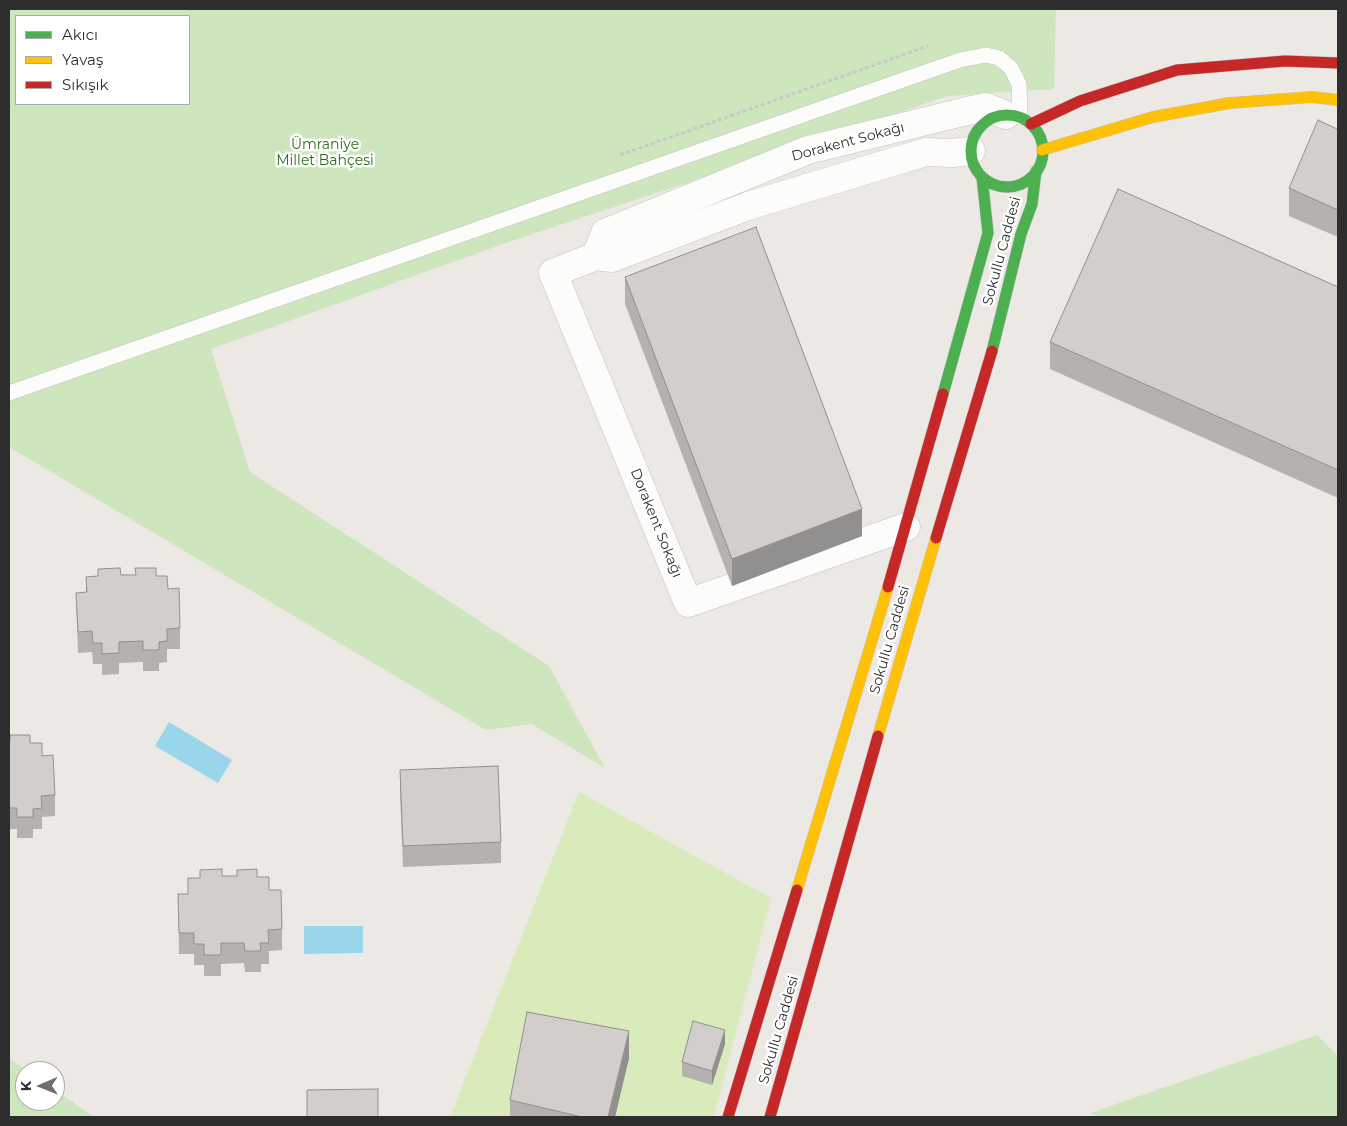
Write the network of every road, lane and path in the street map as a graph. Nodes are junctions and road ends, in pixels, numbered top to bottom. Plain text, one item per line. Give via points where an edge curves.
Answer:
1 (1338, 63) edge
2 (1338, 100) edge
3 (1019, 119) junction
4 (1042, 150) junction
5 (971, 151) junction
6 (1036, 171) junction
7 (982, 177) junction
8 (596, 256) junction
9 (9, 393) edge
10 (922, 532) junction
11 (728, 1117) edge
12 (770, 1117) edge

1 - 3 street via 1285,60 1177,70
2 - 4 street via 1312,97 1220,105 1153,117
3 - 4 street via 1039,135
3 - 5 street via 993,118 981,126 973,139
3 - 8 street, Dorakent Sokağı via 986,107 808,150 605,233
3 - 9 lane via 1019,84 1011,68 999,58 986,55 960,60
4 - 6 street, Sokullu Caddesi
5 - 7 street, Sokullu Caddesi via 974,165
5 - 8 street, Dorakent Sokağı via 926,152 748,206 612,258
6 - 7 street, Sokullu Caddesi via 1022,183 1008,187 993,184
6 - 10 street, Sokullu Caddesi via 1032,204 1021,234 992,352
7 - 10 street, Sokullu Caddesi via 988,233
8 - 10 street, Dorakent Sokağı via 553,272 688,603
10 - 11 street, Sokullu Caddesi
10 - 12 street, Sokullu Caddesi via 909,628 820,921

